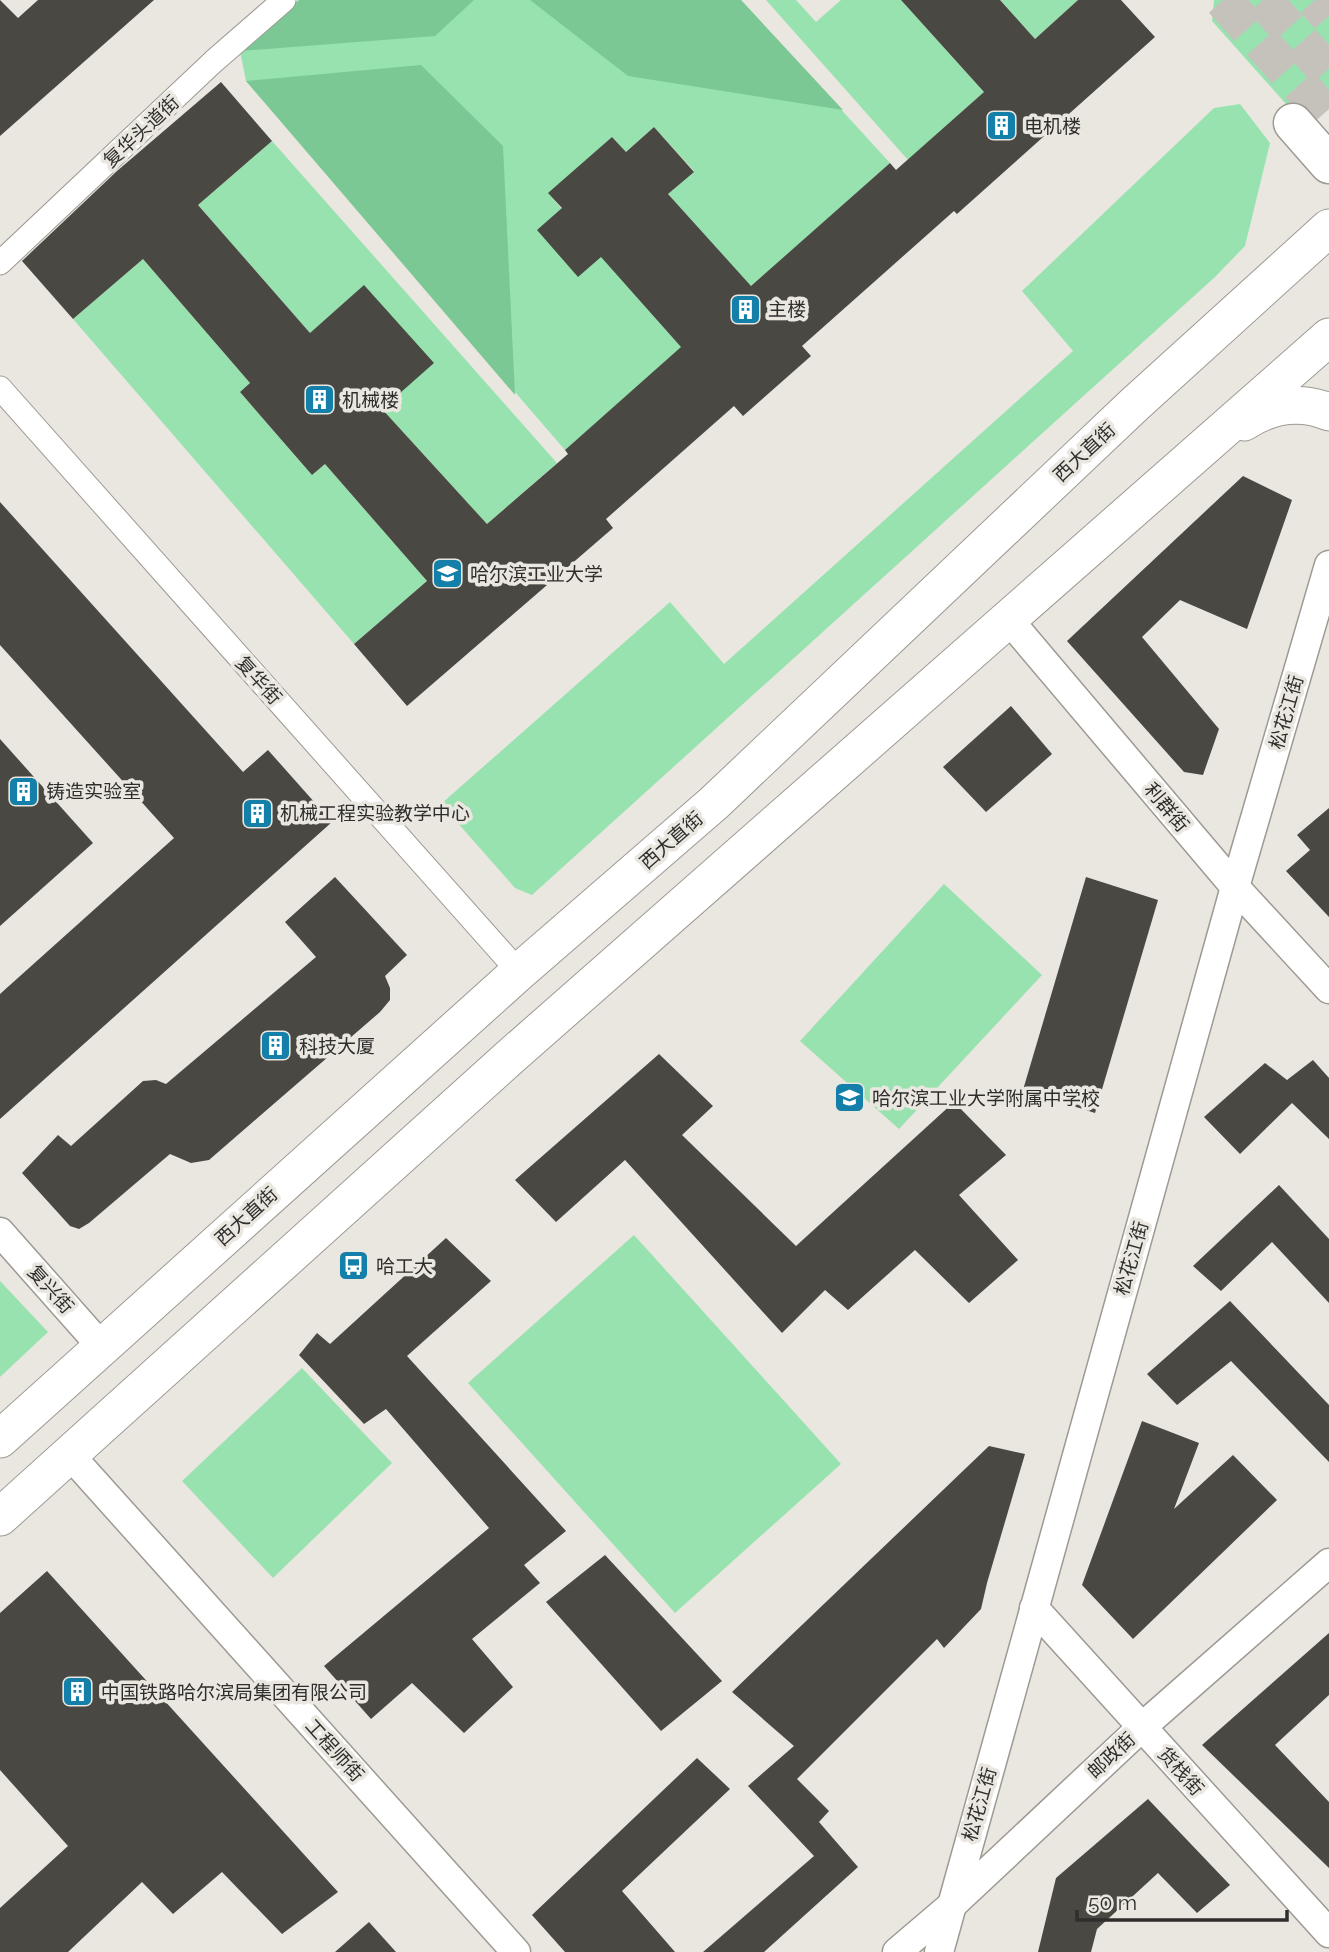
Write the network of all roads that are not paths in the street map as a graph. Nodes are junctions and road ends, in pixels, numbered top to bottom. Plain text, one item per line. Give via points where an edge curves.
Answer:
1 (284, 0) edge
2 (1293, 123) dead end
3 (1329, 164) edge
4 (1329, 228) edge
5 (0, 263) edge
6 (1329, 337) edge
7 (0, 388) edge
8 (1329, 412) edge
9 (1196, 453) junction
10 (1329, 565) edge
11 (1009, 620) junction
12 (1235, 887) junction
13 (519, 972) junction
14 (1329, 989) edge
15 (0, 1232) edge
16 (101, 1346) junction
17 (0, 1438) edge
18 (70, 1455) junction
19 (0, 1517) edge
20 (1329, 1563) edge
21 (1034, 1608) junction
22 (1142, 1727) junction
23 (951, 1906) junction
24 (1329, 1933) edge
25 (516, 1952) edge
26 (897, 1952) edge
27 (939, 1952) edge

1 - 5 street, 复华头道街
2 - 3 highway
4 - 13 main road, 西大直街 via 1135,404 714,803
6 - 9 main road
7 - 13 street, 复华街
8 - 9 main road via 1307,406 1270,408
9 - 11 main road
10 - 12 street, 松花江街
11 - 12 street, 利群街
11 - 18 main road via 520,1048
12 - 14 street, 利群街
12 - 21 street, 松花江街
13 - 16 main road, 西大直街
15 - 16 street, 复兴街
16 - 17 main road, 西大直街
18 - 19 main road
18 - 25 street, 工程师街
20 - 22 street, 邮政街
21 - 22 street, 货栈街
21 - 23 street, 松花江街
22 - 23 street, 邮政街
22 - 24 street, 货栈街
23 - 26 street, 邮政街
23 - 27 street, 松花江街

